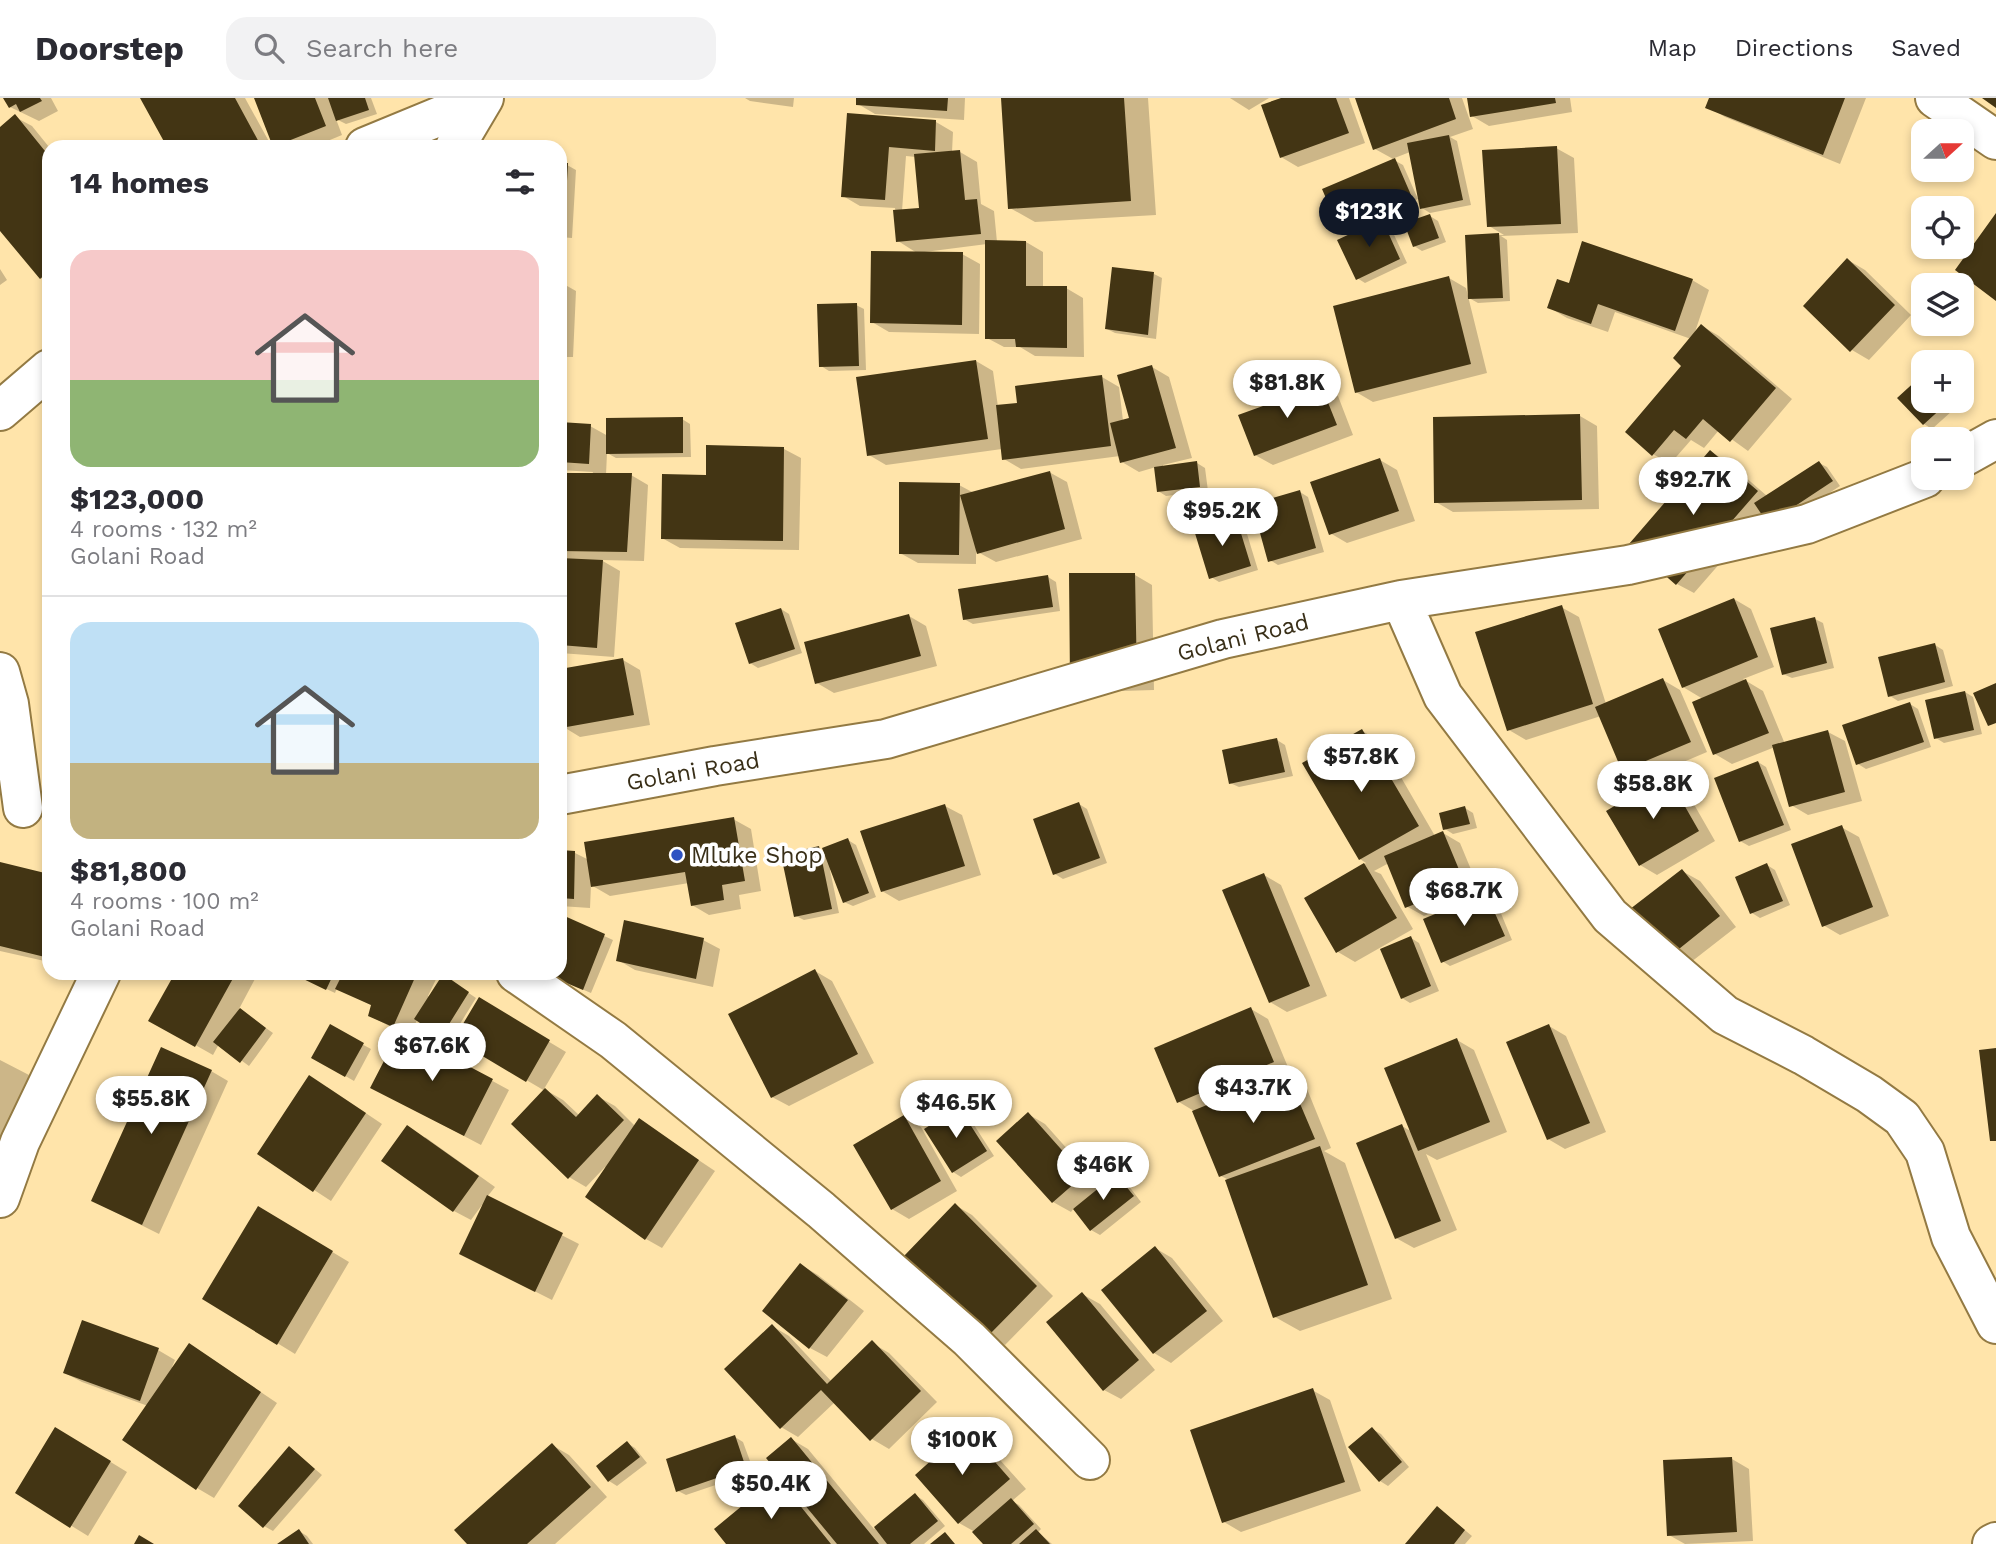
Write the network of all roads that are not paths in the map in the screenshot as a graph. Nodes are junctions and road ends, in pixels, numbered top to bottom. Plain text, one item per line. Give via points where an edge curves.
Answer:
1 (484, 98) edge
2 (1935, 98) edge
3 (382, 140) edge
4 (459, 140) edge
5 (1996, 140) edge
6 (42, 375) edge
7 (0, 411) edge
8 (1996, 439) edge
9 (1974, 451) edge
10 (1911, 483) edge
11 (1401, 600) junction
12 (0, 672) edge
13 (567, 794) edge
14 (24, 808) edge
15 (98, 980) edge
16 (526, 980) edge
17 (0, 1198) edge
18 (1996, 1324) edge
19 (1090, 1460) dead end

1 - 3 street
1 - 4 street
2 - 5 street
6 - 7 street
8 - 9 street
10 - 11 street, Golani Road via 1794,527 1628,565
11 - 13 street, Golani Road via 1223,639 886,739
11 - 18 street via 1443,696 1610,916 1725,1015 1803,1055 1902,1118 1924,1152 1951,1237
12 - 14 street
15 - 17 street via 20,1142
16 - 19 street via 613,1040 821,1210 969,1339

